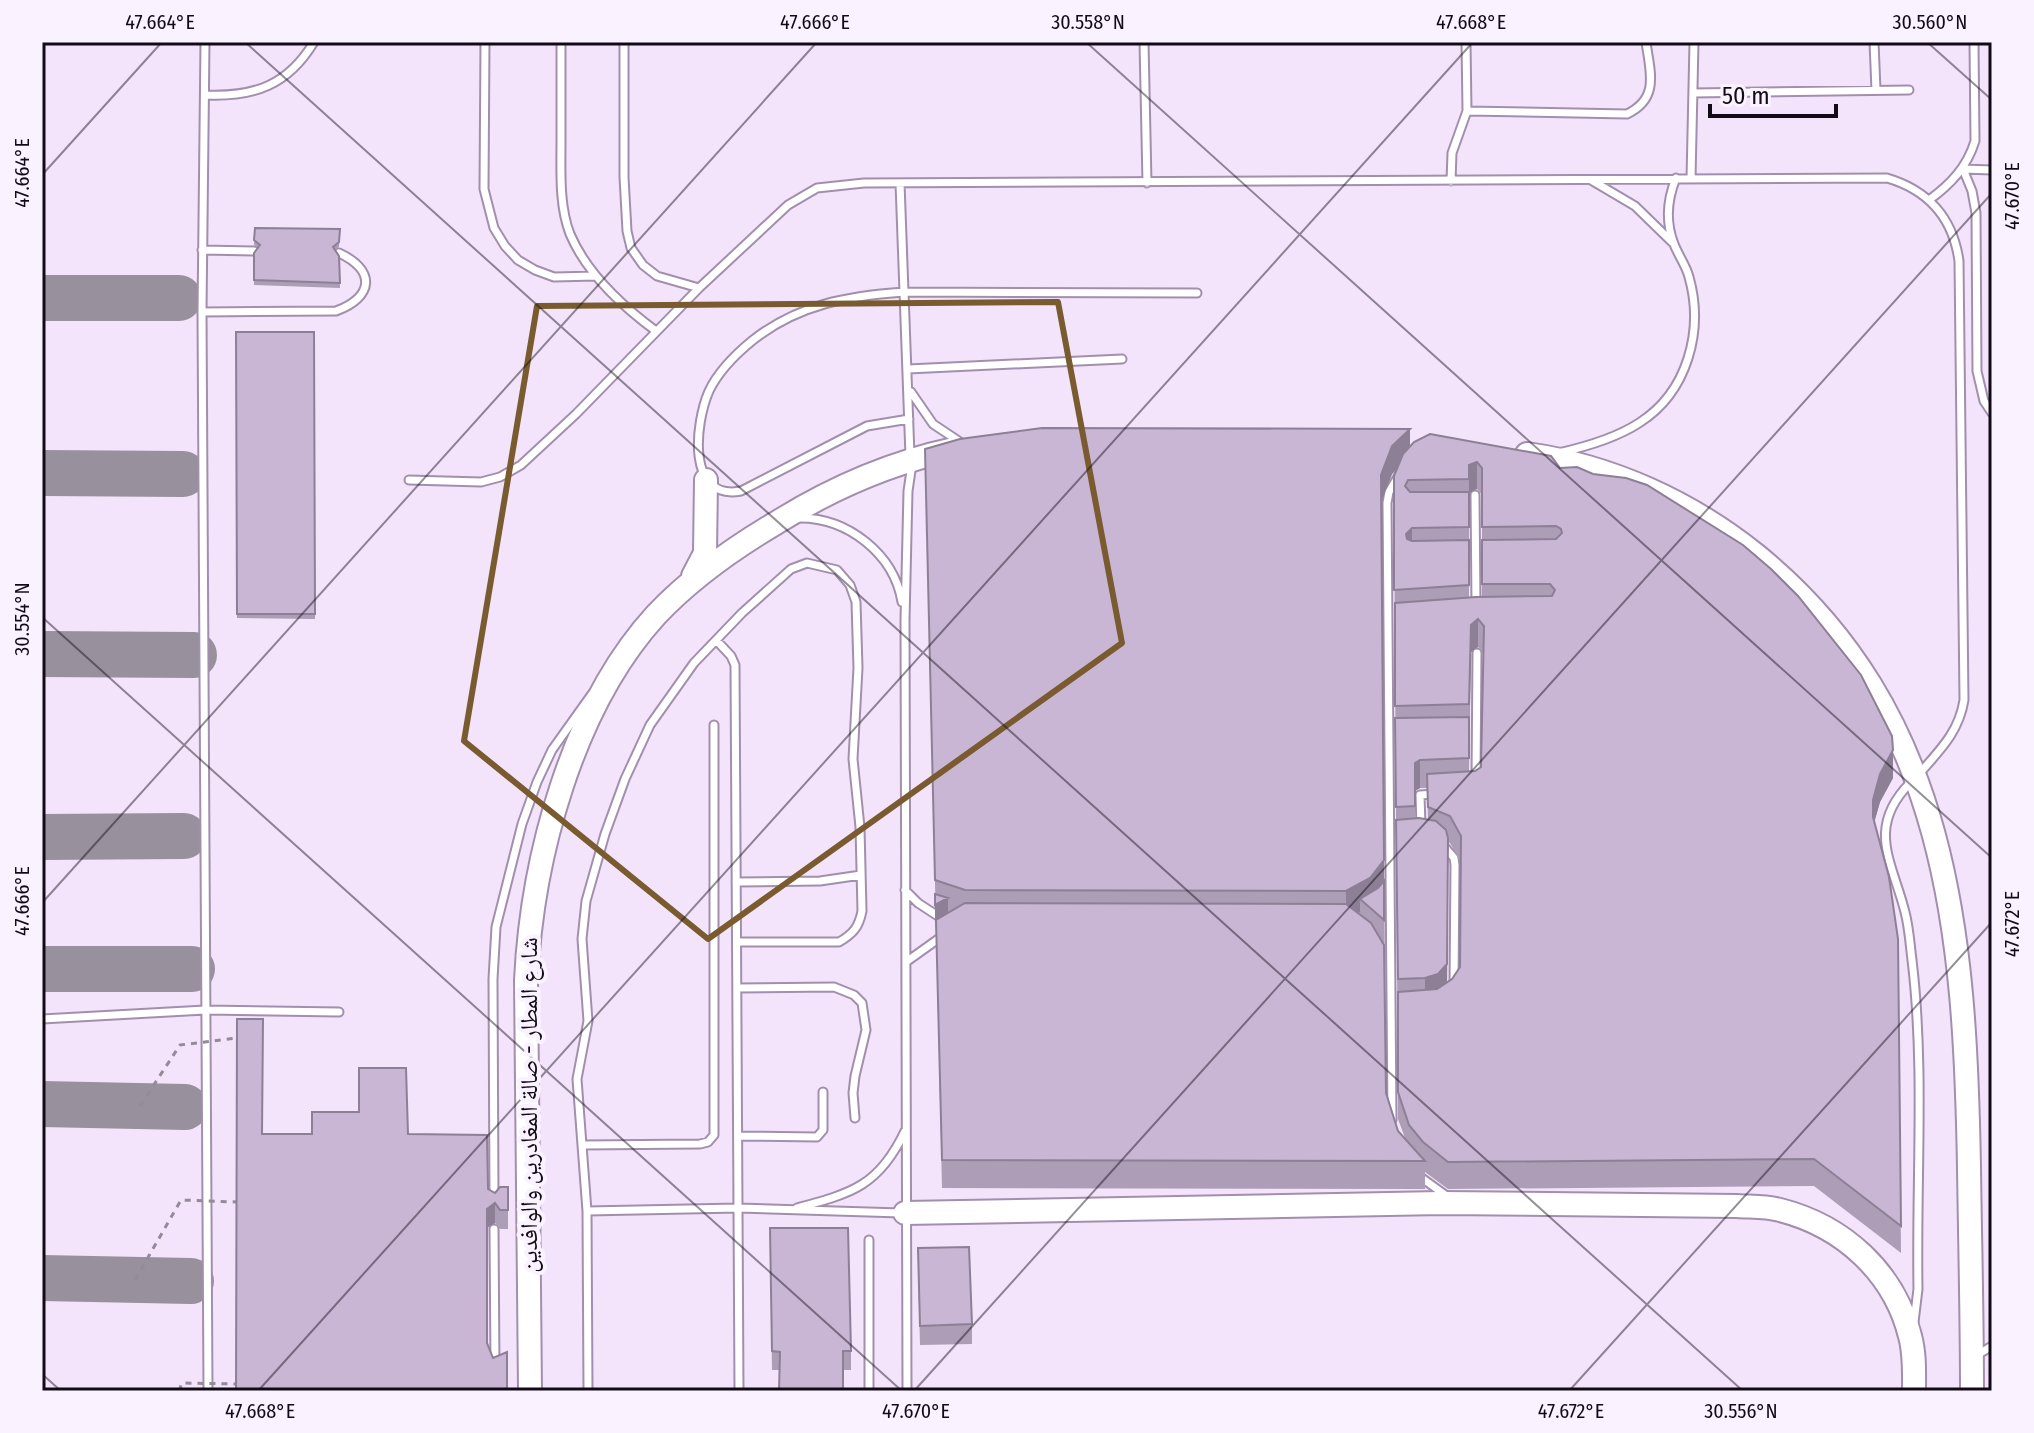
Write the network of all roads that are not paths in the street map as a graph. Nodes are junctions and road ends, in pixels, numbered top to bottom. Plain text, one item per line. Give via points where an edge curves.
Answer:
1 (205, 42) edge
2 (314, 42) edge
3 (485, 42) edge
4 (561, 42) edge
5 (624, 42) edge
6 (1144, 42) edge
7 (1466, 42) edge
8 (1646, 42) edge
9 (1694, 42) edge
10 (1874, 42) edge
11 (1974, 42) edge
12 (1876, 90) junction
13 (1909, 90) dead end
14 (1693, 93) junction
15 (206, 95) junction
16 (1467, 111) junction
17 (1963, 169) junction
18 (1992, 170) edge
19 (1676, 178) junction
20 (1588, 179) junction
21 (1691, 179) junction
22 (1451, 181) junction
23 (900, 183) junction
24 (1147, 183) junction
25 (1929, 200) junction
26 (1674, 244) junction
27 (202, 250) junction
28 (254, 251) edge
29 (339, 253) edge
30 (596, 276) junction
31 (699, 288) junction
32 (904, 292) junction
33 (1197, 293) dead end
34 (202, 312) junction
35 (656, 331) junction
36 (1122, 359) dead end
37 (908, 369) junction
38 (909, 388) junction
39 (1992, 413) edge
40 (909, 419) junction
41 (976, 445) joint
42 (1503, 450) edge
43 (1545, 456) junction
44 (912, 459) junction
45 (1408, 465) edge
46 (409, 480) dead end
47 (706, 480) junction
48 (1475, 495) dead end
49 (1459, 513) edge
50 (1475, 513) junction
51 (784, 518) junction
52 (1460, 561) edge
53 (1476, 561) junction
54 (1489, 561) edge
55 (675, 597) junction
56 (1476, 618) edge
57 (905, 620) junction
58 (1400, 623) edge
59 (1388, 624) junction
60 (716, 640) junction
61 (1477, 653) dead end
62 (624, 655) junction
63 (714, 725) dead end
64 (1462, 738) edge
65 (1476, 738) junction
66 (1403, 739) edge
67 (1389, 740) junction
68 (1915, 777) junction
69 (1475, 792) edge
70 (1448, 793) edge
71 (1422, 840) edge
72 (1401, 841) edge
73 (1390, 842) junction
74 (1436, 842) edge
75 (861, 875) junction
76 (736, 882) junction
77 (905, 890) junction
78 (1390, 890) junction
79 (1381, 905) edge
80 (956, 923) edge
81 (949, 932) edge
82 (737, 942) junction
83 (1385, 959) edge
84 (905, 962) junction
85 (1391, 971) junction
86 (737, 988) junction
87 (1453, 994) edge
88 (205, 1010) junction
89 (339, 1012) dead end
90 (1391, 1013) junction
91 (1403, 1013) edge
92 (42, 1019) edge
93 (823, 1092) dead end
94 (855, 1118) dead end
95 (906, 1129) junction
96 (1393, 1131) edge
97 (738, 1136) junction
98 (583, 1145) junction
99 (1411, 1168) edge
100 (1464, 1203) junction
101 (494, 1206) edge
102 (738, 1208) junction
103 (789, 1210) junction
104 (587, 1211) junction
105 (905, 1213) junction
106 (494, 1229) dead end
107 (869, 1240) dead end
108 (1910, 1336) junction
109 (1992, 1346) edge
110 (1972, 1358) junction
111 (495, 1371) edge
112 (208, 1391) edge
113 (530, 1391) edge
114 (588, 1391) edge
115 (739, 1391) edge
116 (869, 1391) edge
117 (907, 1391) edge
118 (1914, 1391) edge
119 (1972, 1391) edge

1 - 15 lane
2 - 15 lane via 283,78 259,90
3 - 30 lane via 484,189 494,228 518,260 535,270 554,277
4 - 30 lane via 565,213
5 - 31 lane via 624,177 631,248 657,276
6 - 24 lane
7 - 16 lane
8 - 16 lane via 1651,86 1639,109 1627,114
9 - 14 lane
10 - 12 lane
11 - 17 lane via 1975,141
12 - 13 lane
12 - 14 lane
14 - 21 lane
15 - 27 lane
16 - 22 lane via 1452,153
17 - 18 lane
17 - 25 lane
17 - 39 lane via 1976,213 1977,371
19 - 20 lane
19 - 21 lane
19 - 26 lane via 1667,211
20 - 22 lane
20 - 26 lane via 1635,206
21 - 25 lane via 1872,177 1902,183
22 - 24 lane
23 - 24 lane
23 - 31 lane via 835,184 802,195
23 - 32 lane
25 - 68 lane via 1952,233 1959,261 1964,700 1955,732
26 - 43 lane via 1689,274 1695,307 1694,340 1684,372 1665,401 1639,423
27 - 28 lane
27 - 34 lane
29 - 34 lane via 362,269 366,283 361,298 349,306 336,311
30 - 35 lane
31 - 35 lane
32 - 33 lane
32 - 37 lane
32 - 47 lane via 824,302 786,318 741,351 710,389 703,408 699,448
34 - 88 lane
35 - 46 lane via 521,465 481,482
36 - 37 lane
37 - 38 lane
38 - 40 lane
38 - 41 lane via 943,433
40 - 44 lane
40 - 47 lane via 867,426 741,491 716,489
41 - 44 highway, شارع المطار - صالة المغادرين والوافدين
42 - 43 highway
43 - 68 highway via 1631,481 1674,501 1730,534 1781,575 1848,649
44 - 51 highway, شارع المطار - صالة المغادرين والوافدين via 843,485
44 - 57 lane
45 - 59 lane via 1395,480 1387,503
47 - 55 highway via 705,553
48 - 50 lane
49 - 50 lane
50 - 53 lane
51 - 55 highway, شارع المطار - صالة المغادرين والوافدين via 700,573
51 - 57 lane via 814,518 842,526 867,542 887,564 900,591
52 - 53 lane
53 - 54 lane
53 - 56 lane
55 - 62 highway, شارع المطار - صالة المغادرين والوافدين
57 - 77 lane
58 - 59 lane
59 - 67 lane
60 - 75 lane via 791,569 822,565 837,570 850,585 857,620 853,759
60 - 76 lane via 735,665
60 - 98 lane via 673,692 636,753 586,901 582,939 588,1021 577,1079
61 - 65 lane
62 - 101 lane via 552,750 522,824 496,927
62 - 113 highway, شارع المطار - صالة المغادرين والوافدين via 564,780 536,880 528,934
63 - 98 lane via 714,1135 700,1144
64 - 65 lane
65 - 69 lane
66 - 67 lane
67 - 73 lane
68 - 108 lane via 1895,802 1884,830 1905,913 1917,1007 1918,1289
68 - 110 highway via 1938,845 1961,990
70 - 71 lane via 1420,795
72 - 73 lane
73 - 78 lane
74 - 87 lane via 1450,852 1455,865
75 - 76 lane
75 - 82 lane via 859,924 839,942
76 - 82 lane
77 - 80 lane via 932,914
77 - 84 lane
78 - 79 lane
78 - 85 lane
81 - 84 lane
82 - 86 lane
83 - 85 lane
84 - 95 lane
85 - 90 lane
86 - 94 lane via 834,987 862,1003 866,1030 855,1076
86 - 97 lane
88 - 89 lane
88 - 92 lane
88 - 112 lane
90 - 91 lane
90 - 96 lane
93 - 97 lane via 823,1130 817,1137
95 - 103 lane via 894,1154 853,1191
95 - 105 lane
97 - 102 lane
98 - 104 lane
99 - 100 lane via 1434,1189
100 - 105 highway
100 - 108 highway via 1777,1209 1815,1221 1849,1242 1885,1280
102 - 103 lane
102 - 104 lane
102 - 115 lane
103 - 105 lane
104 - 114 lane
105 - 117 lane
106 - 111 lane
107 - 116 lane
108 - 118 highway
109 - 110 lane
110 - 119 highway

